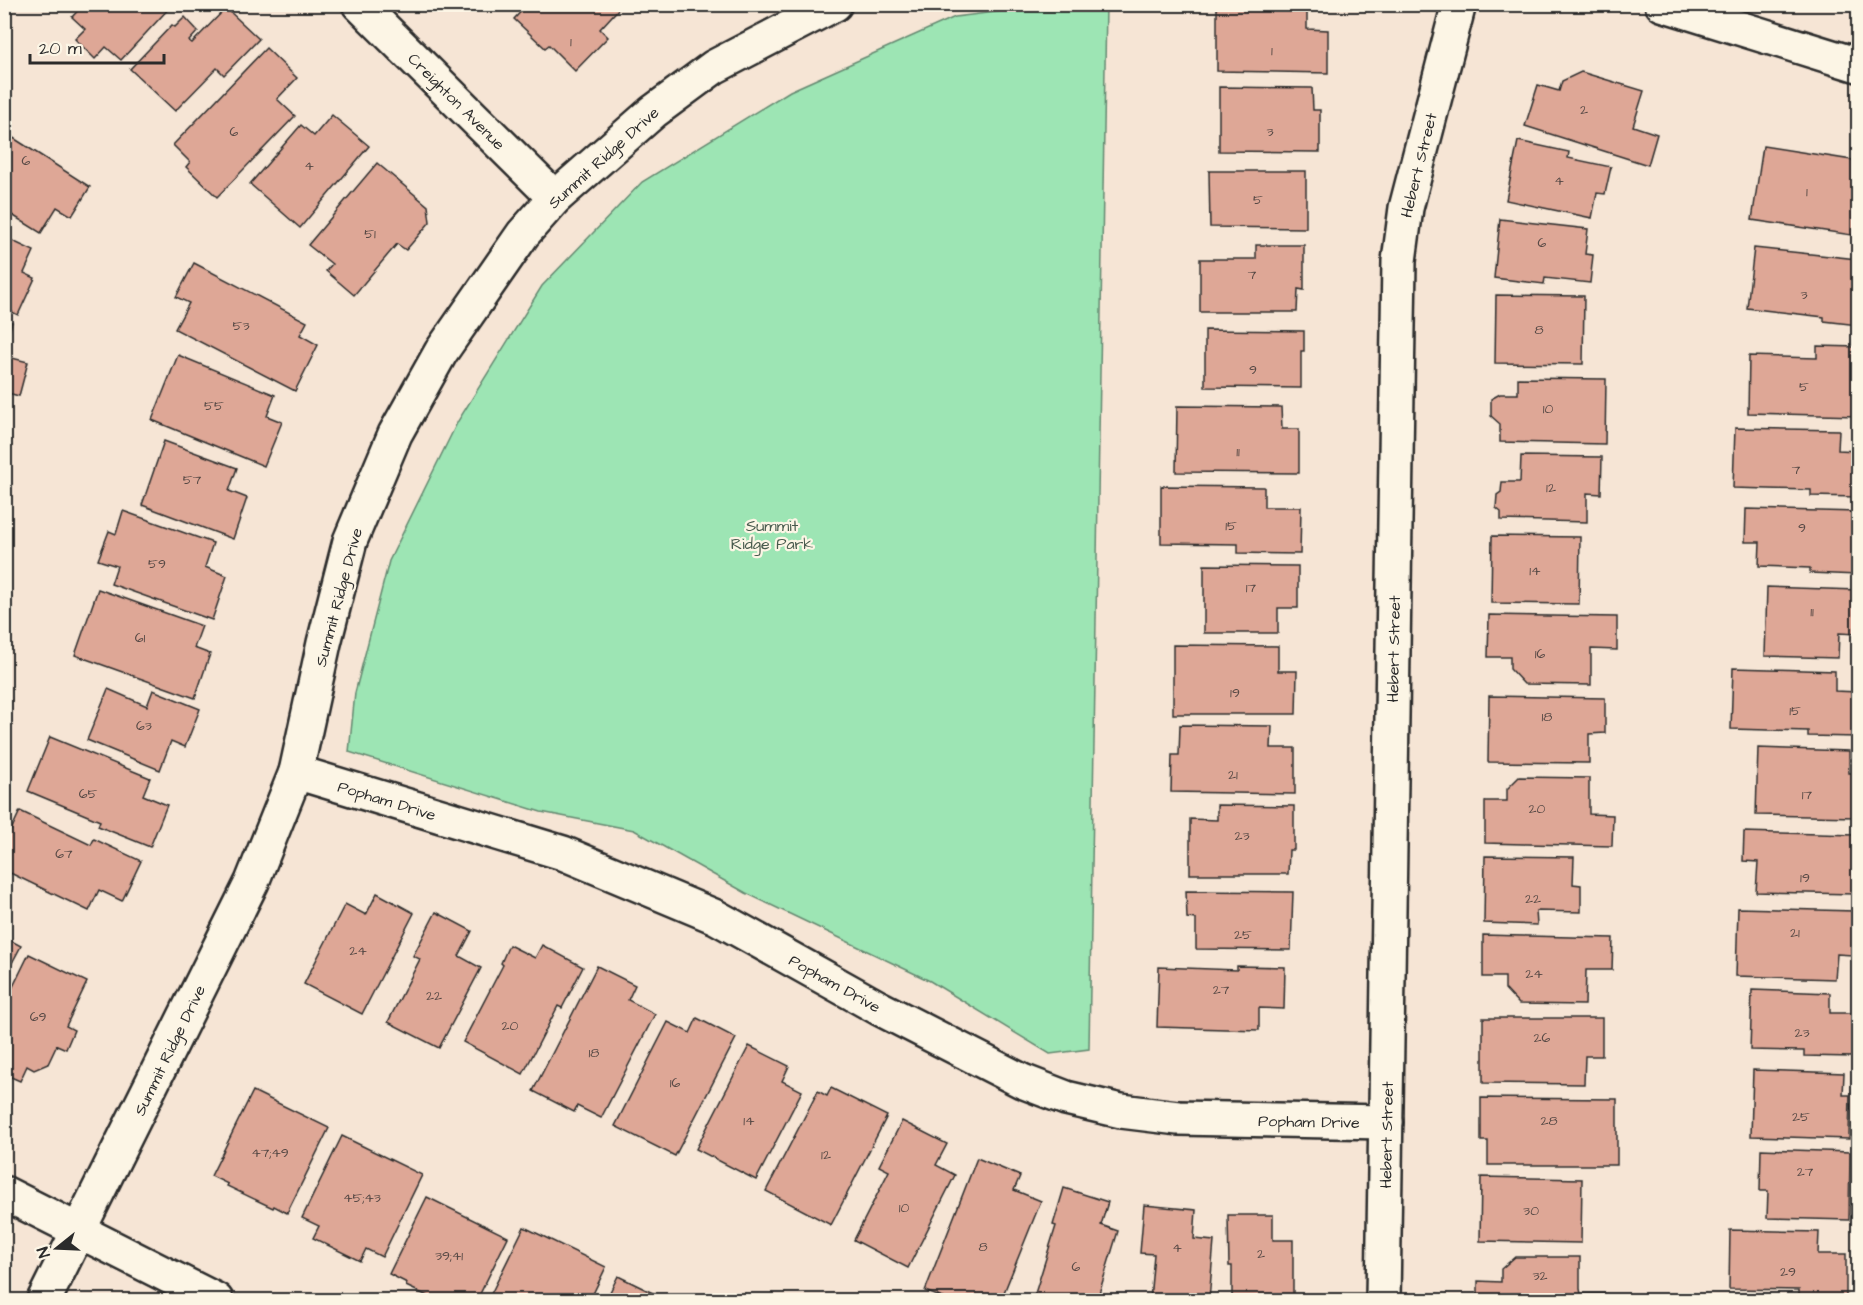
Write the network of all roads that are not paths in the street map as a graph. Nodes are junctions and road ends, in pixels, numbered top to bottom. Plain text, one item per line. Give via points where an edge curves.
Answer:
1 (359, 4) edge
2 (835, 4) edge
3 (1459, 4) edge
4 (1662, 4) edge
5 (1858, 65) edge
6 (555, 198) junction
7 (296, 772) junction
8 (1386, 1122) junction
9 (4, 1193) edge
10 (79, 1232) junction
11 (44, 1300) edge
12 (216, 1300) edge
13 (1383, 1300) edge

1 - 6 street, Creighton Avenue
2 - 6 street, Summit Ridge Drive via 714,67 653,112
3 - 8 street, Hebert Street via 1406,208 1399,261
4 - 5 street
6 - 7 street, Summit Ridge Drive via 523,234 441,352 395,435 350,541
7 - 8 street, Popham Drive via 563,853 716,917 879,1008 1022,1081 1066,1098 1121,1111 1178,1118
7 - 10 street, Summit Ridge Drive via 252,882
8 - 13 street, Hebert Street
9 - 10 street
10 - 11 street, Summit Ridge Drive
10 - 12 street

